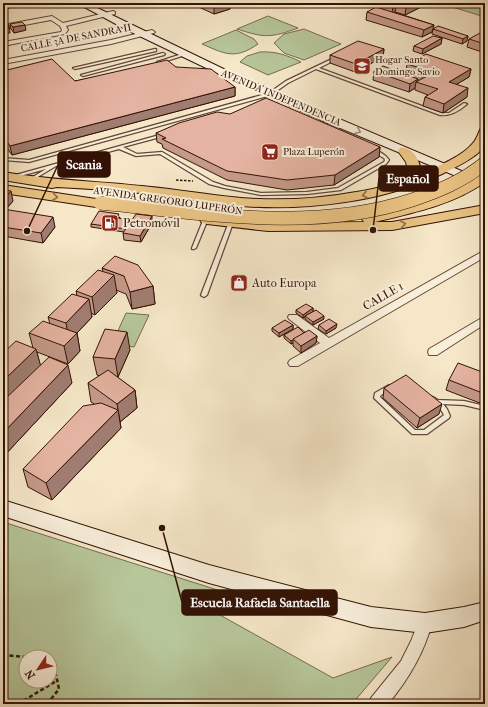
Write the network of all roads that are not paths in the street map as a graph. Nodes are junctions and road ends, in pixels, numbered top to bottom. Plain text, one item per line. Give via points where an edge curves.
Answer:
1 (26, 3) edge
2 (81, 3) edge
3 (94, 3) edge
4 (3, 7) edge
5 (109, 14) junction
6 (62, 25) junction
7 (3, 27) edge
8 (148, 34) junction
9 (3, 44) edge
10 (155, 50) dead end
11 (163, 54) dead end
12 (183, 55) junction
13 (342, 55) edge
14 (129, 56) junction
15 (137, 61) junction
16 (3, 62) edge
17 (141, 63) dead end
18 (151, 64) edge
19 (75, 68) dead end
20 (316, 68) junction
21 (83, 75) dead end
22 (274, 91) junction
23 (465, 104) dead end
24 (485, 131) edge
25 (168, 133) edge
26 (119, 147) junction
27 (367, 148) edge
28 (485, 148) edge
29 (404, 150) junction
30 (3, 159) edge
31 (485, 162) edge
32 (56, 165) junction
33 (449, 165) junction
34 (7, 177) edge
35 (484, 179) edge
36 (36, 181) junction
37 (393, 188) junction
38 (3, 189) edge
39 (100, 204) junction
40 (485, 209) edge
41 (206, 219) junction
42 (231, 222) junction
43 (309, 228) junction
44 (194, 248) dead end
45 (485, 253) edge
46 (204, 295) dead end
47 (293, 316) dead end
48 (485, 319) edge
49 (328, 343) junction
50 (434, 352) dead end
51 (294, 363) dead end
52 (395, 382) edge
53 (425, 393) edge
54 (437, 402) junction
55 (485, 408) edge
56 (3, 508) edge
57 (485, 611) edge
58 (425, 623) junction
59 (377, 704) edge

1 - 4 street
2 - 5 main road, AVENIDA INDEPENDENCIA
3 - 5 main road, AVENIDA INDEPENDENCIA
5 - 6 street
5 - 8 main road, AVENIDA INDEPENDENCIA
6 - 7 street via 52,18
6 - 9 street via 65,30 63,32
8 - 12 main road, AVENIDA INDEPENDENCIA
8 - 16 street, CALLE 3A DE SANDRA II
8 - 22 main road, AVENIDA INDEPENDENCIA via 214,61
10 - 14 lane
11 - 15 lane
12 - 18 lane
12 - 22 main road, AVENIDA INDEPENDENCIA
13 - 20 lane
14 - 15 lane
14 - 19 lane
15 - 17 lane
15 - 21 lane
20 - 22 lane
20 - 23 lane via 440,114 446,115
22 -> 29 main road, AVENIDA INDEPENDENCIA via 327,121
22 - 30 lane via 29,161
22 - 33 main road, AVENIDA INDEPENDENCIA
24 - 33 main road via 477,146
25 - 26 lane
26 - 27 lane via 136,155 161,153 212,183 261,194 328,191 345,186 387,160
26 - 32 lane
28 - 36 main road, AVENIDA GREGORIO LUPERÓN via 472,163 437,184 383,202 345,210 311,213 246,212
29 - 33 main road, AVENIDA INDEPENDENCIA
29 - 37 main road via 413,164 414,171 411,178
31 - 39 main road, AVENIDA GREGORIO LUPERÓN, bridge via 457,182 417,200 375,211 329,218 246,218
32 - 34 lane
32 - 36 lane
33 - 35 main road, AVENIDA INDEPENDENCIA
33 - 37 main road via 416,181
34 - 36 main road, AVENIDA GREGORIO LUPERÓN
35 - 43 main road via 438,200 405,211
37 -> 36 main road via 338,199 267,204 108,186
38 -> 39 main road, AVENIDA GREGORIO LUPERÓN
39 - 41 main road
43 -> 40 main road via 392,226
41 - 42 main road
41 - 44 lane
42 - 43 main road via 268,227
42 - 46 lane
45 - 49 street, CALLE 1
47 - 49 street
48 - 50 street
49 - 51 street, CALLE 1
52 - 54 lane via 377,395 377,398 414,432 425,432 447,416
53 - 54 lane
54 - 55 lane via 464,402
56 - 58 main road via 209,574 371,617
57 - 58 main road
58 - 59 street via 420,643 393,686

